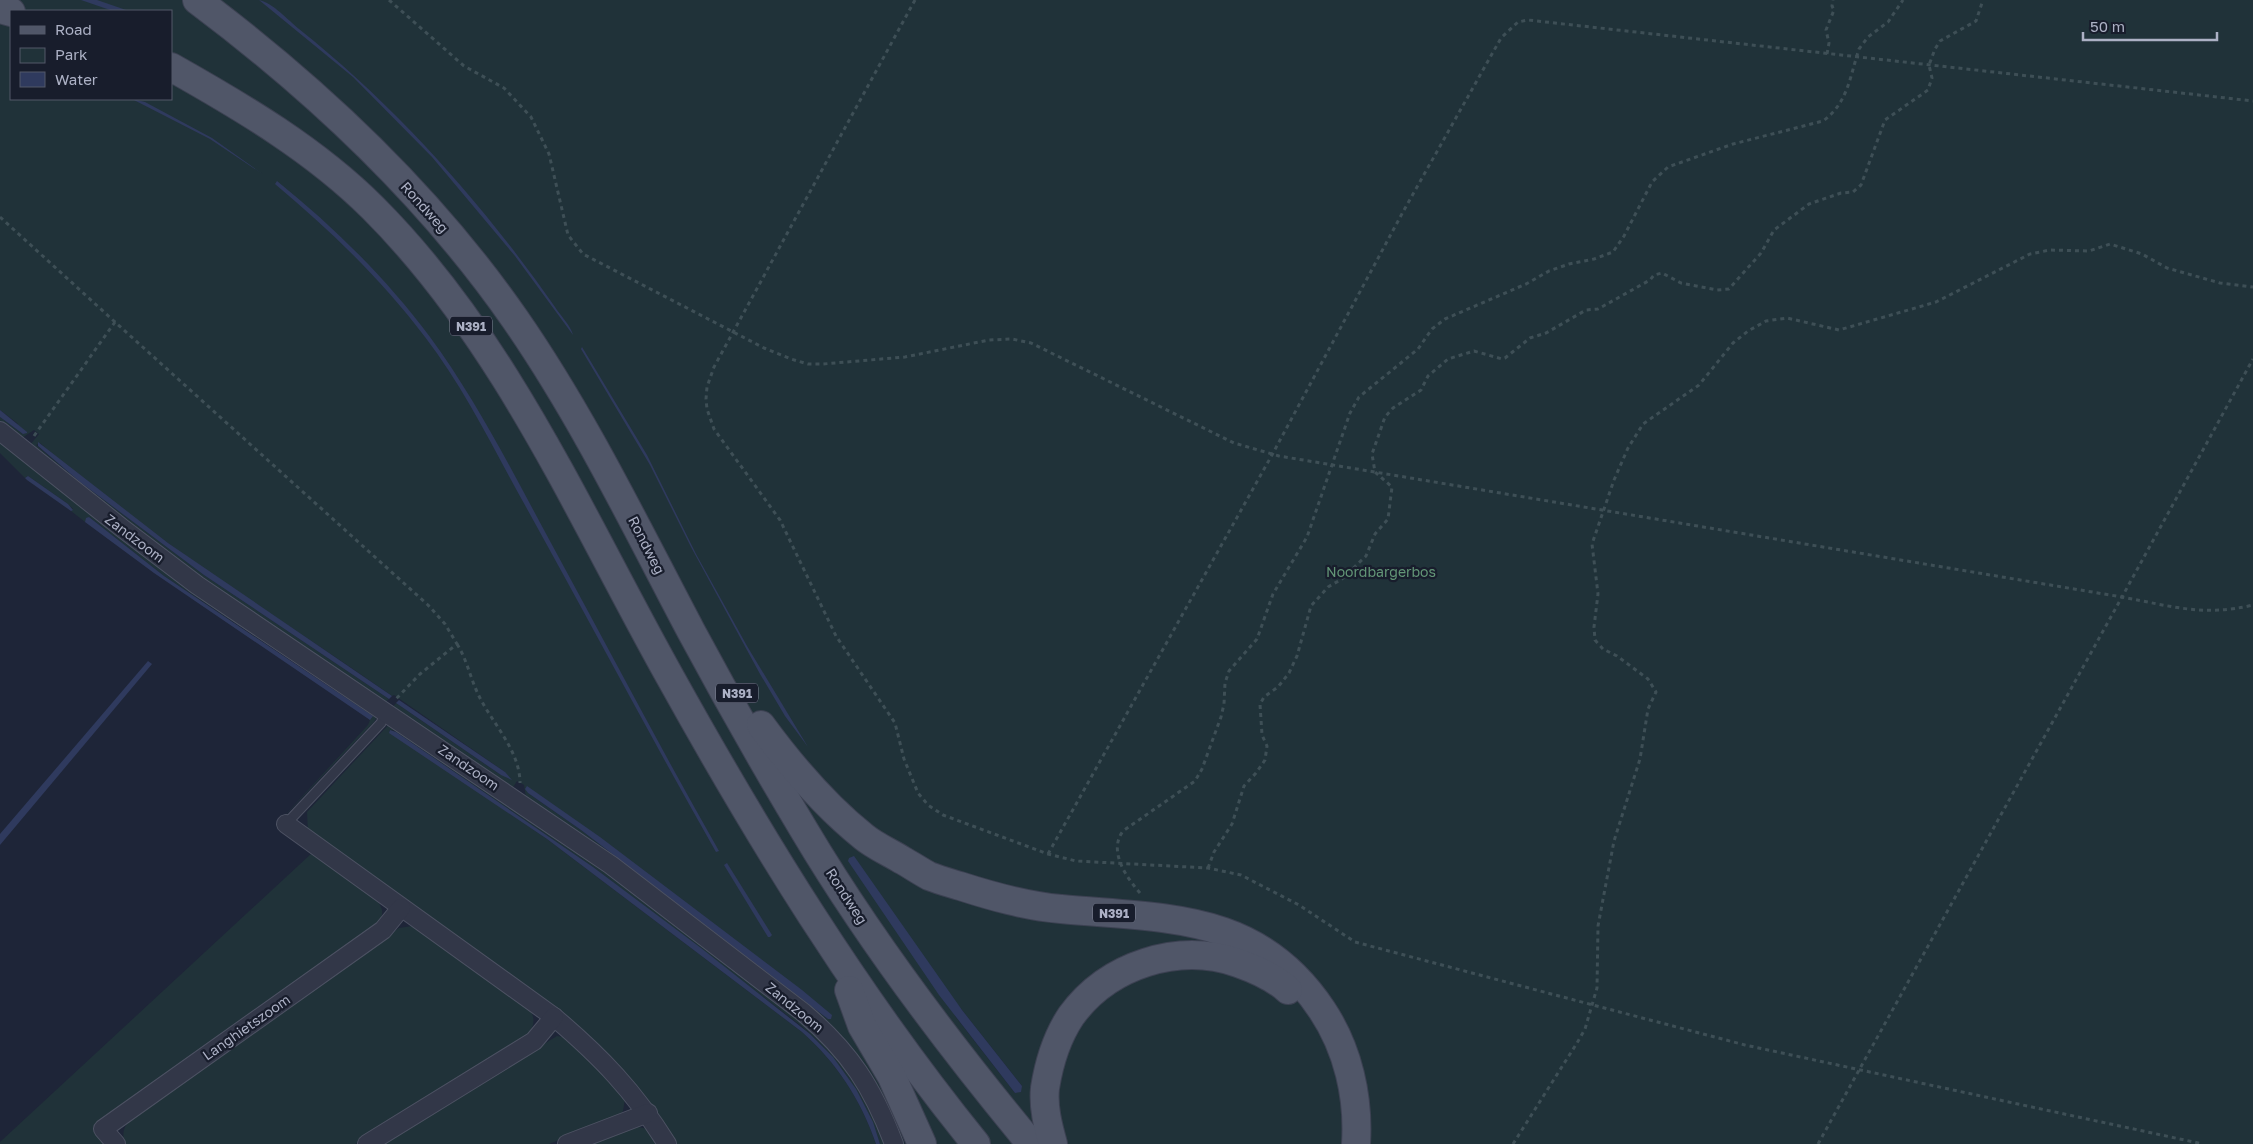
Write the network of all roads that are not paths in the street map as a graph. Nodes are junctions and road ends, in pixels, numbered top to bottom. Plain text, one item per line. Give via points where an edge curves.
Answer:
1 (197, 0) edge
2 (172, 68) edge
3 (0, 431) edge
4 (692, 631) junction
5 (386, 712) junction
6 (286, 824) joint
7 (401, 908) junction
8 (838, 959) junction
9 (554, 1017) junction
10 (648, 1113) junction
11 (116, 1144) edge
12 (367, 1144) edge
13 (567, 1144) edge
14 (667, 1144) edge
15 (894, 1144) edge
16 (922, 1144) edge
17 (976, 1144) edge
18 (1031, 1144) edge
19 (1053, 1144) edge
20 (1343, 1144) edge
21 (1356, 1144) edge

1 - 4 main road, Rondweg / N391 via 327,107 401,180 474,264 514,317 574,412
2 - 8 main road, N391 via 236,105 340,178 389,226 480,338 510,384 741,802
3 - 5 street, Zandzoom via 197,585
4 - 18 main road, Rondweg / N391 via 806,834 860,917 920,1003
4 - 21 main road, N391 via 809,787 865,838 930,876 1001,900 1031,906 1142,915 1200,924 1240,937 1276,960 1292,973 1332,1024 1346,1057 1355,1105
5 - 6 lane via 381,724
5 - 15 street, Zandzoom via 611,865 824,1030 863,1076
6 - 7 street
7 - 9 street
7 - 11 street, Langhietszoom via 383,930 103,1129
8 - 16 main road, N391 via 862,1026 892,1077
8 - 17 main road, N391
9 - 10 street via 594,1051
9 - 12 street via 534,1040
10 - 13 street
10 - 14 street
19 - 20 main road via 1046,1117 1045,1089 1053,1052 1071,1017 1103,984 1132,968 1172,955 1198,955 1250,967 1284,987 1310,1014 1326,1041 1336,1069 1344,1124

